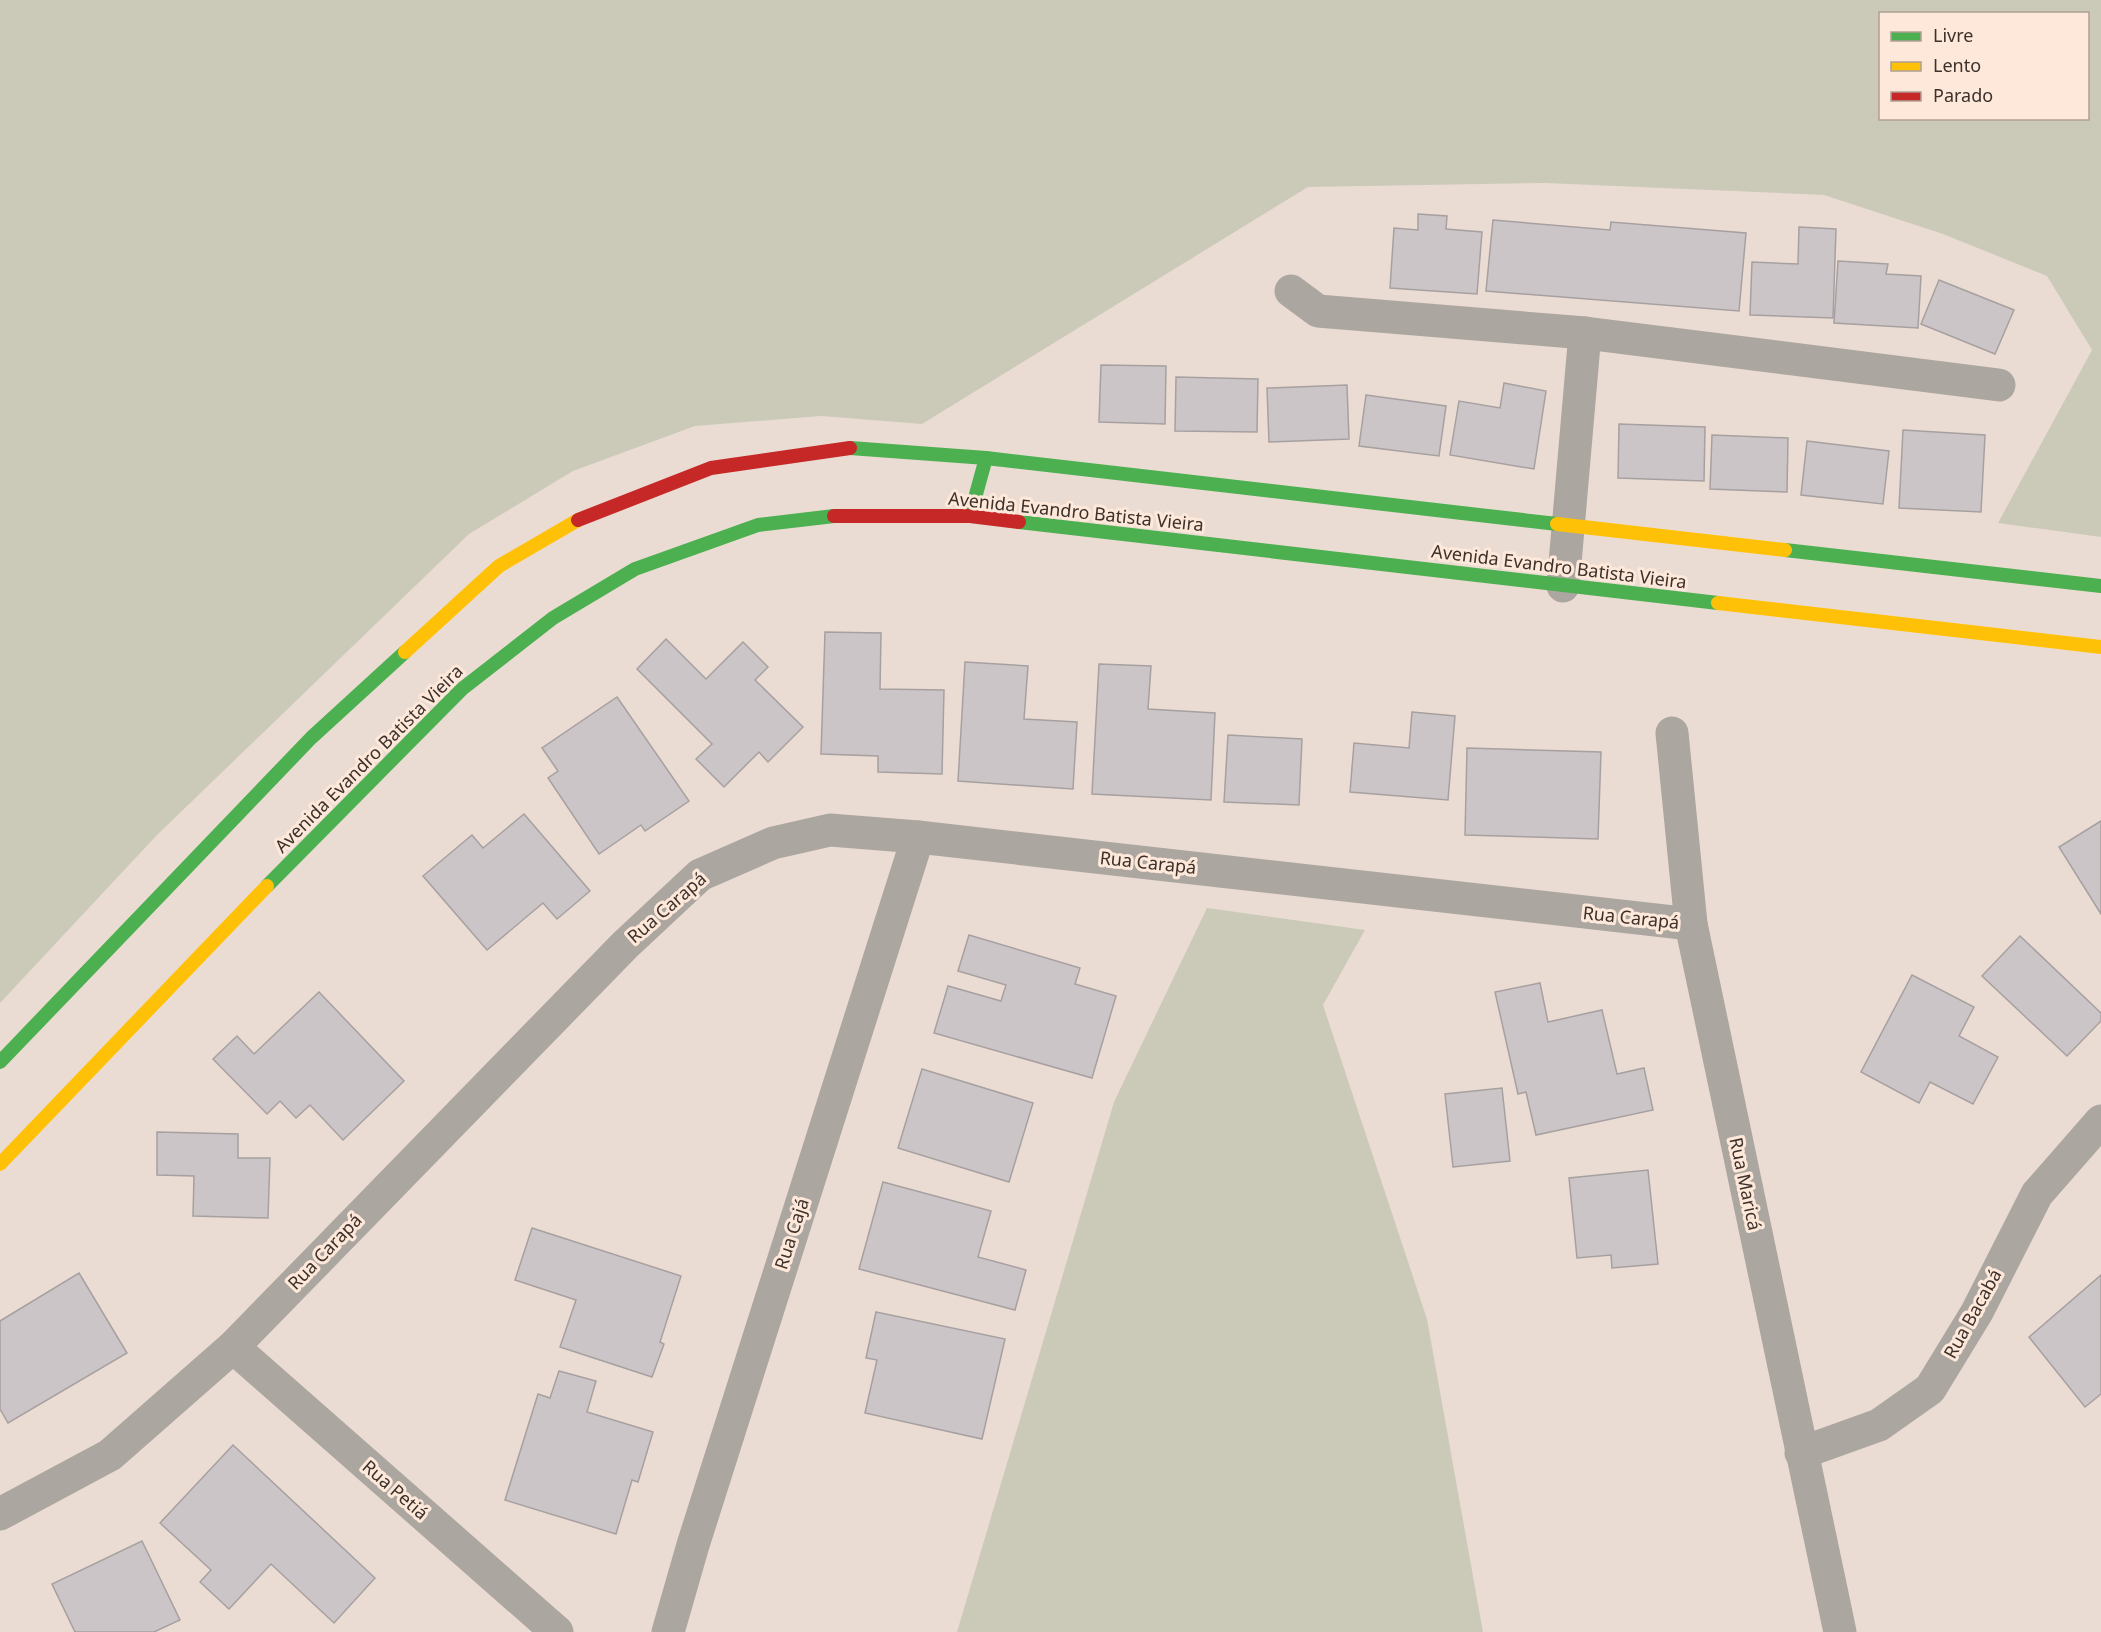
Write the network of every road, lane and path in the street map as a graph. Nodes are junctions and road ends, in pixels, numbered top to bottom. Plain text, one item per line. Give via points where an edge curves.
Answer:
1 (1291, 291) dead end
2 (1585, 333) junction
3 (1999, 385) dead end
4 (986, 459) junction
5 (970, 516) junction
6 (1570, 525) junction
7 (1563, 586) junction
8 (2101, 586) edge
9 (2101, 647) edge
10 (1672, 733) dead end
11 (918, 837) junction
12 (1691, 924) junction
13 (0, 1062) edge
14 (2101, 1121) edge
15 (0, 1164) edge
16 (233, 1347) junction
17 (1801, 1453) junction
18 (0, 1514) edge
19 (557, 1632) edge
20 (668, 1632) edge
21 (1840, 1632) edge

1 - 2 street via 1318,311
2 - 3 street
2 - 6 street
4 - 5 main road
4 - 6 main road
4 - 13 main road via 841,447 711,468 588,514 499,566 311,738
5 - 7 main road, Avenida Evandro Batista Vieira
5 - 15 main road, Avenida Evandro Batista Vieira via 849,514 758,525 635,569 553,618 462,689 208,945
6 - 7 street
6 - 8 main road
7 - 9 main road, Avenida Evandro Batista Vieira
10 - 12 street, Rua Maricá
11 - 12 street, Rua Carapá
11 - 16 street, Rua Carapá via 830,830 773,843 700,874 625,945
11 - 20 street, Rua Cajá
12 - 17 street, Rua Maricá
14 - 17 street, Rua Bacabá via 2037,1194 1977,1312 1930,1389 1879,1425
16 - 18 street, Rua Carapá via 110,1455
16 - 19 street, Rua Petiá
17 - 21 street, Rua Maricá

